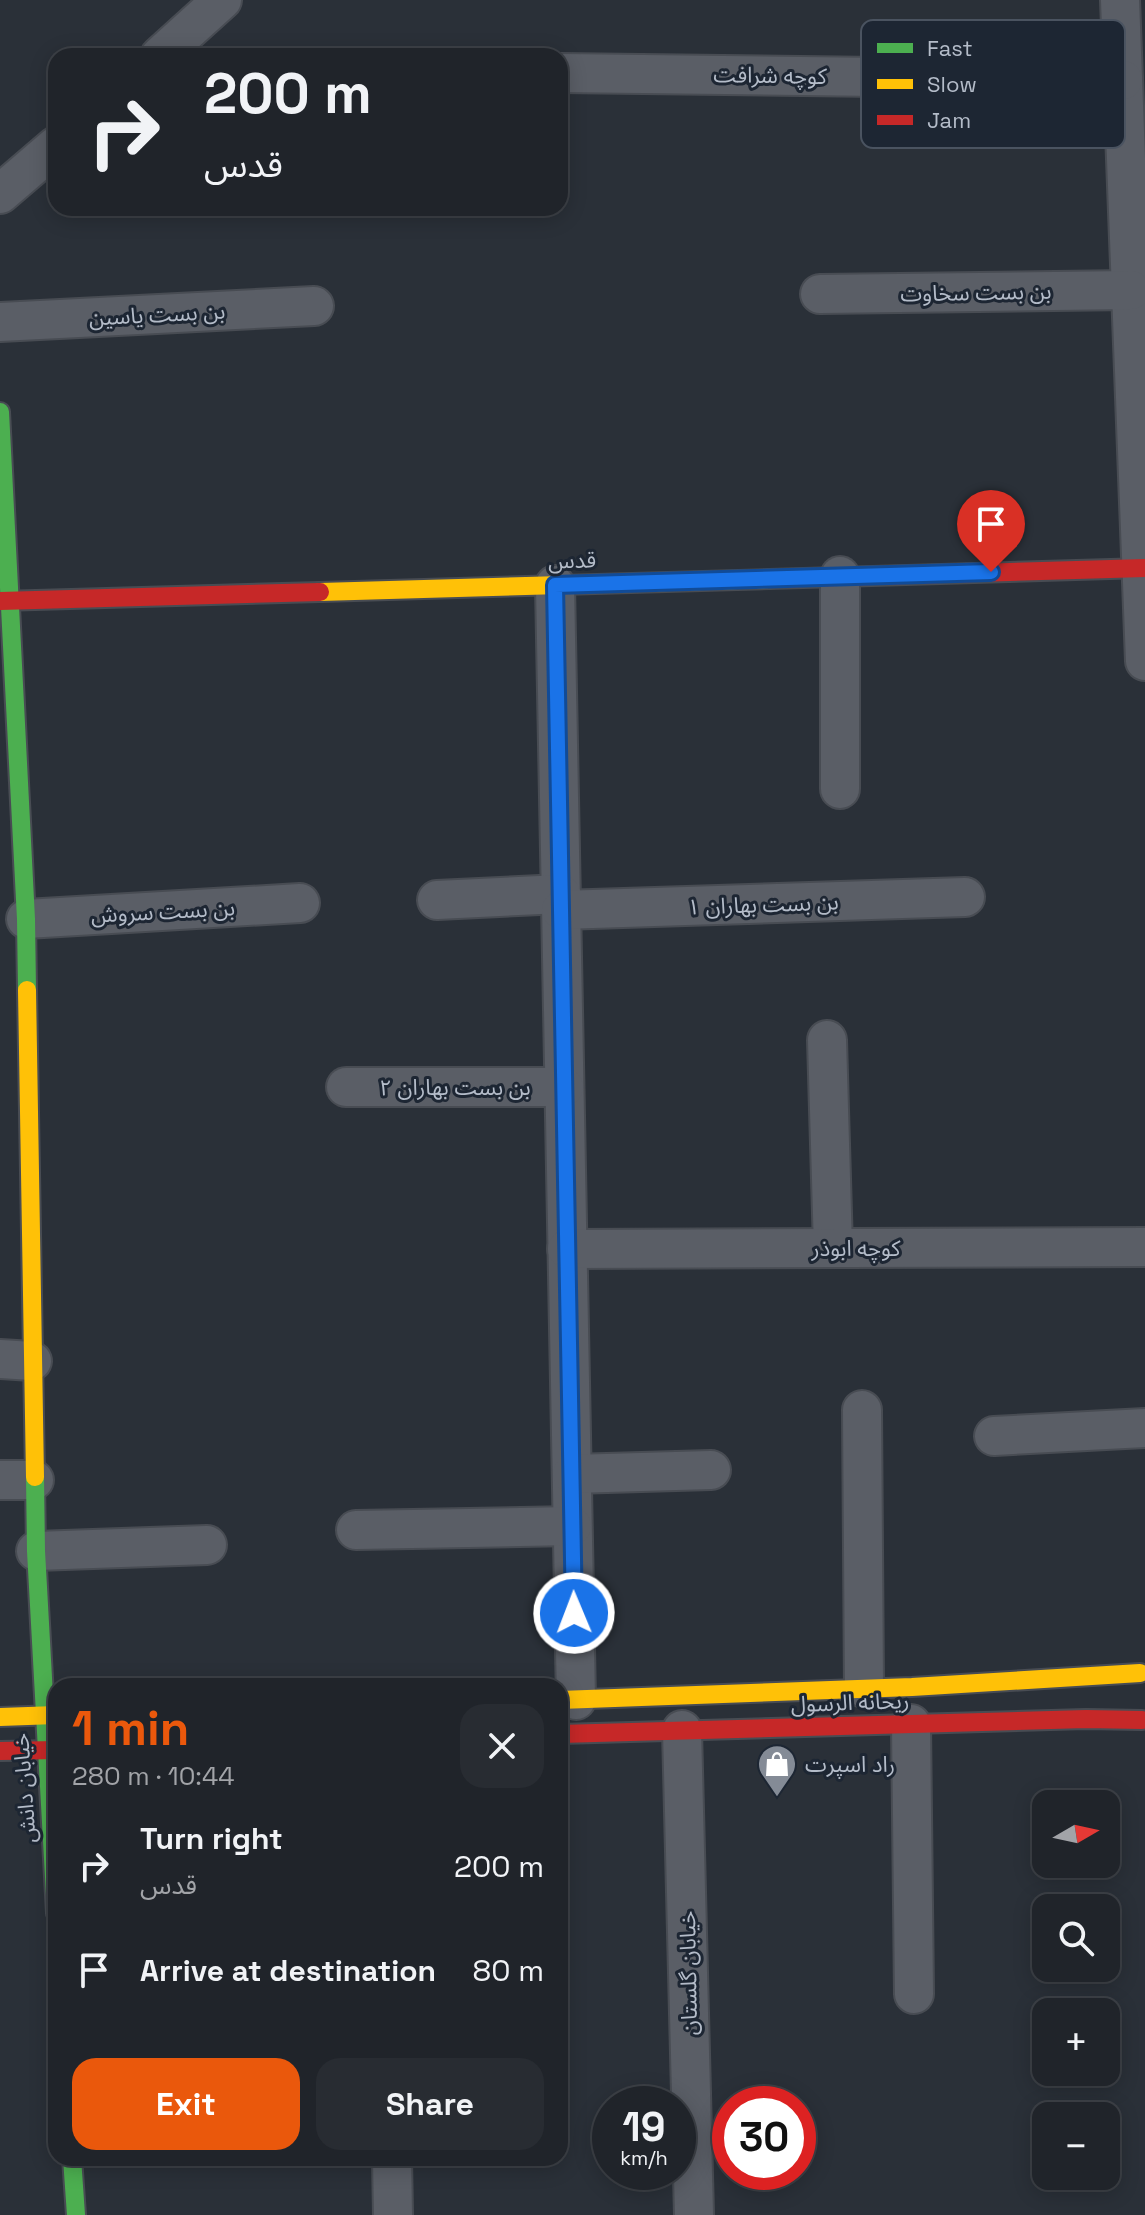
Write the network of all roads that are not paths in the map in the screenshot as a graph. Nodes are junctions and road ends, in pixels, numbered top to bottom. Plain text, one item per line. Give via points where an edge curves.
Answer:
1 (222, 0) edge
2 (1120, 0) edge
3 (1121, 20) edge
4 (169, 48) edge
5 (568, 73) edge
6 (861, 77) edge
7 (1125, 90) edge
8 (1136, 148) edge
9 (48, 153) edge
10 (0, 194) edge
11 (1131, 290) junction
12 (820, 294) dead end
13 (314, 306) dead end
14 (0, 322) edge
15 (1139, 343) edge
16 (0, 412) edge
17 (1143, 568) edge
18 (840, 576) junction
19 (555, 585) junction
20 (5, 600) edge
21 (1145, 661) edge
22 (840, 789) dead end
23 (965, 897) dead end
24 (437, 900) dead end
25 (561, 902) junction
26 (300, 903) dead end
27 (26, 919) junction
28 (827, 1040) dead end
29 (14, 1080) edge
30 (346, 1087) dead end
31 (564, 1087) junction
32 (1145, 1247) edge
33 (833, 1248) junction
34 (567, 1249) junction
35 (16, 1360) edge
36 (862, 1410) dead end
37 (1145, 1428) edge
38 (994, 1436) dead end
39 (711, 1470) dead end
40 (572, 1474) junction
41 (17, 1480) edge
42 (572, 1526) junction
43 (356, 1530) dead end
44 (207, 1545) dead end
45 (36, 1551) junction
46 (1143, 1671) edge
47 (864, 1688) junction
48 (48, 1692) edge
49 (568, 1700) edge
50 (48, 1716) edge
51 (0, 1717) edge
52 (1143, 1722) edge
53 (911, 1724) junction
54 (682, 1730) junction
55 (568, 1734) edge
56 (48, 1750) edge
57 (0, 1751) edge
58 (914, 1994) dead end
59 (73, 2166) edge
60 (392, 2166) edge
61 (76, 2215) edge
62 (393, 2215) edge
63 (694, 2215) edge

1 - 4 street
2 - 3 street
5 - 6 street, کوچه شرافت
7 - 8 street
8 - 11 street
9 - 10 street
11 - 12 street, بن بست سخاوت
11 - 15 street
13 - 14 street, بن بست یاسین
15 - 17 street
16 - 20 street, خیابان دانش
17 - 18 street, قدس
17 - 21 street
18 - 19 street, قدس
18 - 22 street
19 - 20 street, قدس
19 - 25 street
20 - 27 street, خیابان دانش
23 - 25 street, بن بست بهاران ۱
24 - 25 street, بن بست بهاران ۱
25 - 31 street
26 - 27 street, بن بست سروش
27 - 29 street, خیابان دانش
28 - 33 street
29 - 35 street, خیابان دانش
30 - 31 street, بن بست بهاران ۲
31 - 34 street
32 - 33 street, کوچه ابوذر
33 - 34 street, کوچه ابوذر
34 - 40 street
35 - 41 street, خیابان دانش
36 - 47 street
37 - 38 street
39 - 40 street
40 - 42 street
41 - 45 street, خیابان دانش
42 - 43 street
42 - 49 street
44 - 45 street
45 - 48 street, خیابان دانش
46 - 47 street, ریحانه الرسول
46 - 52 street via 1135,1696
47 - 49 street, ریحانه الرسول
50 - 51 street
52 - 53 street, ریحانه الرسول
53 - 54 street, ریحانه الرسول
53 - 58 street
54 - 55 street, ریحانه الرسول
54 - 63 street, خیابان گلستان
56 - 57 street
59 - 61 street
60 - 62 street

